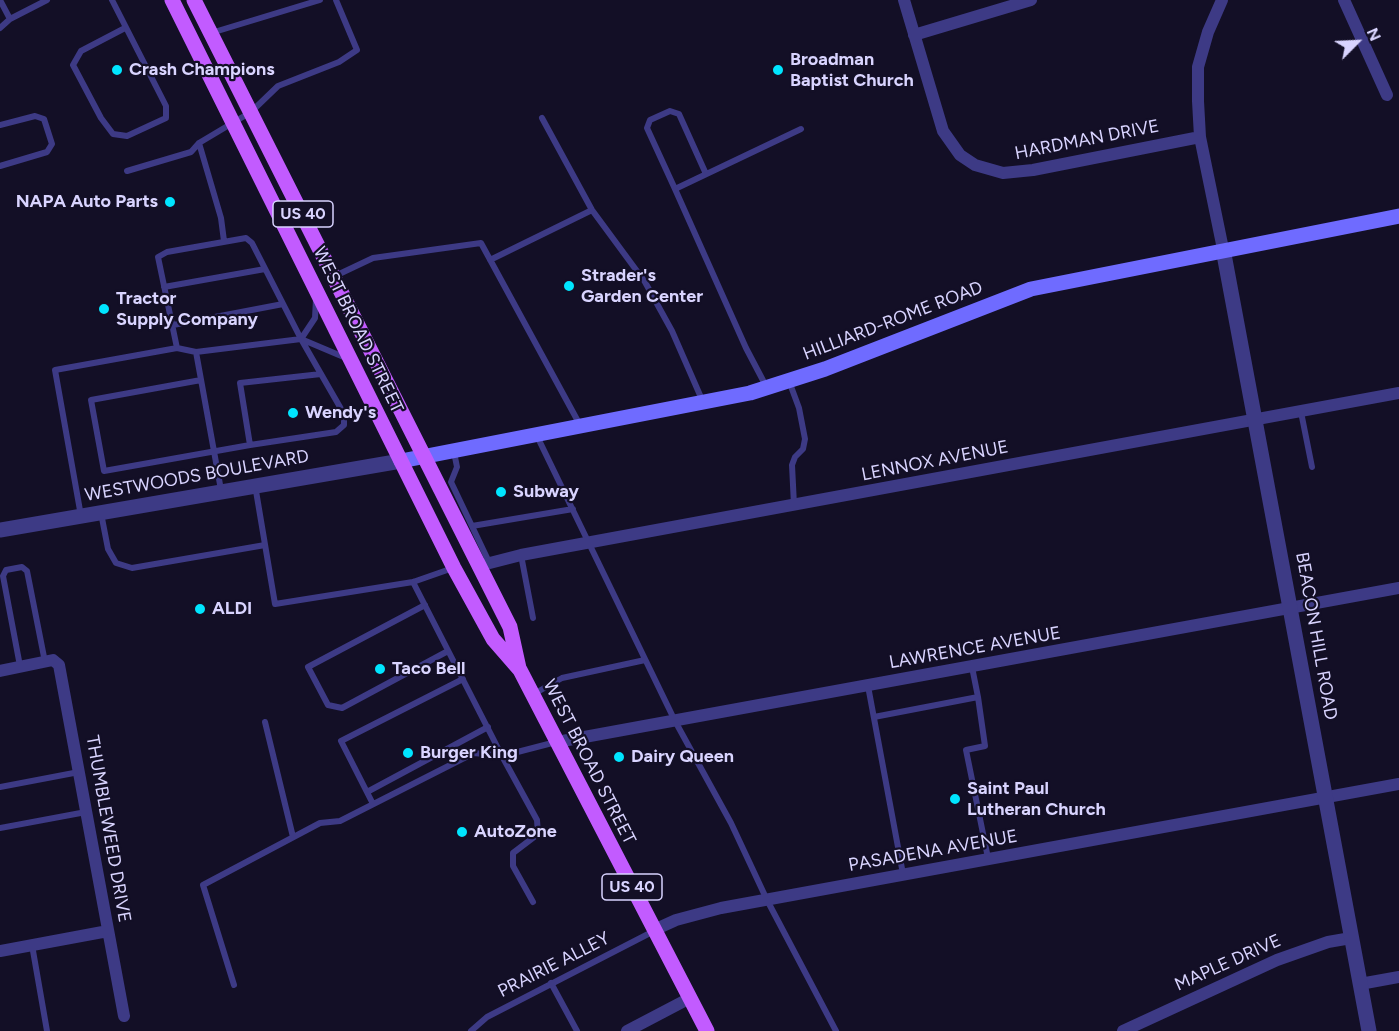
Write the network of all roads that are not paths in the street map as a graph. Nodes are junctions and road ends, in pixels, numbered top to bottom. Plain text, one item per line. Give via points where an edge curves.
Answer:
1 (0, 0) edge
2 (47, 0) edge
3 (112, 0) edge
4 (162, 0) edge
5 (172, 0) edge
6 (194, 0) edge
7 (320, 0) edge
8 (336, 0) edge
9 (904, 0) edge
10 (1031, 0) edge
11 (1222, 0) edge
12 (1344, 0) edge
13 (180, 15) junction
14 (10, 19) junction
15 (0, 28) edge
16 (125, 28) junction
17 (211, 33) junction
18 (914, 35) junction
19 (1387, 95) dead end
20 (251, 112) junction
21 (542, 118) dead end
22 (234, 121) junction
23 (0, 125) edge
24 (801, 129) dead end
25 (1200, 137) junction
26 (199, 142) junction
27 (0, 166) edge
28 (127, 171) dead end
29 (706, 174) junction
30 (675, 189) junction
31 (592, 210) junction
32 (1399, 216) edge
33 (224, 241) junction
34 (1223, 249) junction
35 (490, 260) junction
36 (265, 269) junction
37 (334, 277) junction
38 (164, 287) junction
39 (316, 291) junction
40 (283, 304) junction
41 (172, 325) junction
42 (301, 339) junction
43 (177, 348) junction
44 (196, 352) junction
45 (349, 359) junction
46 (321, 374) junction
47 (201, 380) junction
48 (789, 381) junction
49 (767, 388) junction
50 (1399, 393) edge
51 (703, 402) junction
52 (1301, 412) junction
53 (1256, 420) junction
54 (581, 427) junction
55 (536, 436) junction
56 (250, 445) junction
57 (454, 450) junction
58 (214, 452) junction
59 (421, 456) junction
60 (401, 460) junction
61 (1312, 468) dead end
62 (255, 485) junction
63 (221, 491) junction
64 (794, 505) junction
65 (573, 509) junction
66 (101, 512) junction
67 (81, 516) junction
68 (472, 526) junction
69 (0, 530) edge
70 (590, 542) junction
71 (265, 545) junction
72 (521, 555) junction
73 (484, 564) junction
74 (454, 568) junction
75 (413, 582) junction
76 (1399, 588) edge
77 (425, 605) junction
78 (1290, 608) junction
79 (533, 618) dead end
80 (448, 651) junction
81 (645, 660) junction
82 (45, 662) junction
83 (20, 666) junction
84 (972, 667) junction
85 (519, 670) junction
86 (0, 671) edge
87 (463, 679) junction
88 (868, 686) junction
89 (532, 695) junction
90 (978, 697) junction
91 (874, 717) junction
92 (675, 721) junction
93 (265, 722) dead end
94 (488, 727) junction
95 (557, 742) junction
96 (502, 756) junction
97 (79, 772) junction
98 (1399, 783) edge
99 (0, 787) edge
100 (367, 792) junction
101 (1326, 797) junction
102 (374, 804) junction
103 (86, 812) junction
104 (0, 828) edge
105 (293, 837) junction
106 (988, 858) junction
107 (903, 874) junction
108 (767, 900) junction
109 (533, 902) dead end
110 (654, 930) junction
111 (108, 931) junction
112 (1351, 938) junction
113 (32, 945) junction
114 (0, 951) edge
115 (1399, 977) edge
116 (551, 983) junction
117 (1360, 984) junction
118 (234, 985) dead end
119 (690, 998) junction
120 (124, 1016) dead end
121 (47, 1031) edge
122 (471, 1031) edge
123 (577, 1031) edge
124 (627, 1031) edge
125 (707, 1031) edge
126 (836, 1031) edge
127 (1123, 1031) edge
128 (1369, 1031) edge

1 - 14 lane
2 - 14 lane
3 - 16 lane
4 - 13 lane
5 - 13 main road, WEST BROAD STREET / US 40
6 - 17 main road, WEST BROAD STREET / US 40
7 - 17 lane
8 - 20 lane via 357,50 339,62 278,86
9 - 18 street, HARDMAN DRIVE
10 - 18 street
11 - 25 street via 1198,67
12 - 19 street
13 - 22 main road, WEST BROAD STREET / US 40
14 - 15 lane
16 - 16 lane via 166,106 166,118 128,136 113,134 73,65 81,51
17 - 20 main road, WEST BROAD STREET / US 40
18 - 25 street, HARDMAN DRIVE via 937,116 950,145 989,171 1033,170
20 - 22 lane
20 - 37 main road, WEST BROAD STREET / US 40
21 - 31 lane
22 - 26 lane
22 - 39 main road, WEST BROAD STREET / US 40
23 - 27 lane via 34,116 44,119 52,144 46,152
24 - 29 lane
25 - 34 street
26 - 28 lane via 191,152
26 - 33 lane
29 - 30 lane
29 - 30 lane via 679,114 670,111 650,120 647,128
30 - 49 lane
31 - 35 lane
31 - 51 lane via 645,282
32 - 34 main road, HILLIARD-ROME ROAD
33 - 36 lane via 246,238
33 - 38 lane via 160,254
34 - 48 main road, HILLIARD-ROME ROAD via 1031,289
34 - 53 street, BEACON HILL ROAD
35 - 37 lane via 481,243 374,258
35 - 54 lane
36 - 38 lane
36 - 40 lane
37 - 59 main road, WEST BROAD STREET / US 40
38 - 41 lane
39 - 42 lane via 315,318
39 - 45 main road, WEST BROAD STREET / US 40
40 - 41 lane
40 - 42 lane
41 - 43 lane
42 - 44 lane
42 - 45 lane
42 - 46 lane
43 - 44 lane
43 - 67 lane via 55,370
44 - 47 lane
45 - 60 main road, WEST BROAD STREET / US 40
46 - 56 lane via 240,383
46 - 56 lane via 344,414 344,425 336,432
47 - 58 lane
47 - 58 lane via 91,400 104,471
48 - 49 main road, HILLIARD-ROME ROAD
48 - 64 lane via 805,439 792,465
49 - 51 main road, HILLIARD-ROME ROAD
50 - 52 street, LENNOX AVENUE
51 - 54 main road, HILLIARD-ROME ROAD
52 - 53 street, LENNOX AVENUE
52 - 61 lane
53 - 64 street, LENNOX AVENUE
53 - 78 street, BEACON HILL ROAD
54 - 55 main road, HILLIARD-ROME ROAD
55 - 57 main road, HILLIARD-ROME ROAD
55 - 65 lane
56 - 58 lane
57 - 59 main road, HILLIARD-ROME ROAD
57 - 68 lane via 457,467 451,482
58 - 63 lane
59 - 60 main road, HILLIARD-ROME ROAD
59 - 73 main road, WEST BROAD STREET / US 40
60 - 62 street, WESTWOODS BOULEVARD
60 - 74 main road, WEST BROAD STREET / US 40
62 - 63 street, WESTWOODS BOULEVARD
62 - 71 lane
63 - 66 street, WESTWOODS BOULEVARD
64 - 70 street, LENNOX AVENUE
65 - 68 lane
65 - 70 lane
66 - 67 street, WESTWOODS BOULEVARD
66 - 71 lane via 108,549 116,563 132,568
67 - 69 street, WESTWOODS BOULEVARD
68 - 73 lane
70 - 72 street, LENNOX AVENUE
70 - 81 lane
71 - 75 lane via 275,604
72 - 73 street, LENNOX AVENUE
72 - 79 lane
73 - 85 main road, WEST BROAD STREET / US 40 via 510,627
74 - 75 lane
74 - 85 main road, WEST BROAD STREET / US 40 via 493,639
75 - 77 lane
76 - 78 street, LAWRENCE AVENUE
77 - 80 lane
77 - 80 lane via 308,667 328,705 342,708
78 - 84 street, LAWRENCE AVENUE
78 - 101 street, BEACON HILL ROAD
80 - 87 lane
81 - 89 lane via 562,678
81 - 92 lane
82 - 83 street
82 - 83 lane via 27,571 22,567 6,570 3,576
82 - 97 street, THUMBLEWEED DRIVE via 53,660 59,666
83 - 86 street
84 - 88 street, LAWRENCE AVENUE
84 - 90 lane
85 - 89 main road, WEST BROAD STREET / US 40
87 - 94 lane
87 - 100 lane via 341,741
88 - 91 lane
88 - 92 street, LAWRENCE AVENUE
89 - 95 main road, WEST BROAD STREET / US 40
90 - 91 lane
90 - 106 lane via 985,746 966,750
91 - 107 lane
92 - 95 street, LAWRENCE AVENUE
92 - 108 lane via 731,823
93 - 105 lane
94 - 96 lane
94 - 100 lane
95 - 96 lane
95 - 110 main road, WEST BROAD STREET / US 40
96 - 102 lane via 474,753
96 - 109 lane via 537,820 538,834 513,853 513,866
97 - 99 lane
97 - 103 street, THUMBLEWEED DRIVE
98 - 101 street, PASADENA AVENUE
100 - 102 lane
101 - 106 street, PASADENA AVENUE
101 - 112 street, BEACON HILL ROAD
102 - 105 lane
103 - 104 lane
103 - 111 street, THUMBLEWEED DRIVE
105 - 118 lane via 203,885
106 - 107 street, PASADENA AVENUE
107 - 108 street, PASADENA AVENUE
108 - 110 street, PASADENA AVENUE via 676,920
108 - 126 lane
110 - 116 lane, PRAIRIE ALLEY
110 - 119 main road, WEST BROAD STREET / US 40
111 - 113 street
111 - 120 street, THUMBLEWEED DRIVE
112 - 117 street, BEACON HILL ROAD
112 - 127 street, MAPLE DRIVE via 1277,960
113 - 114 street
113 - 121 lane
115 - 117 street
116 - 122 lane, PRAIRIE ALLEY via 487,1017
116 - 123 lane
117 - 128 street, BEACON HILL ROAD
119 - 124 street
119 - 125 main road, WEST BROAD STREET / US 40

